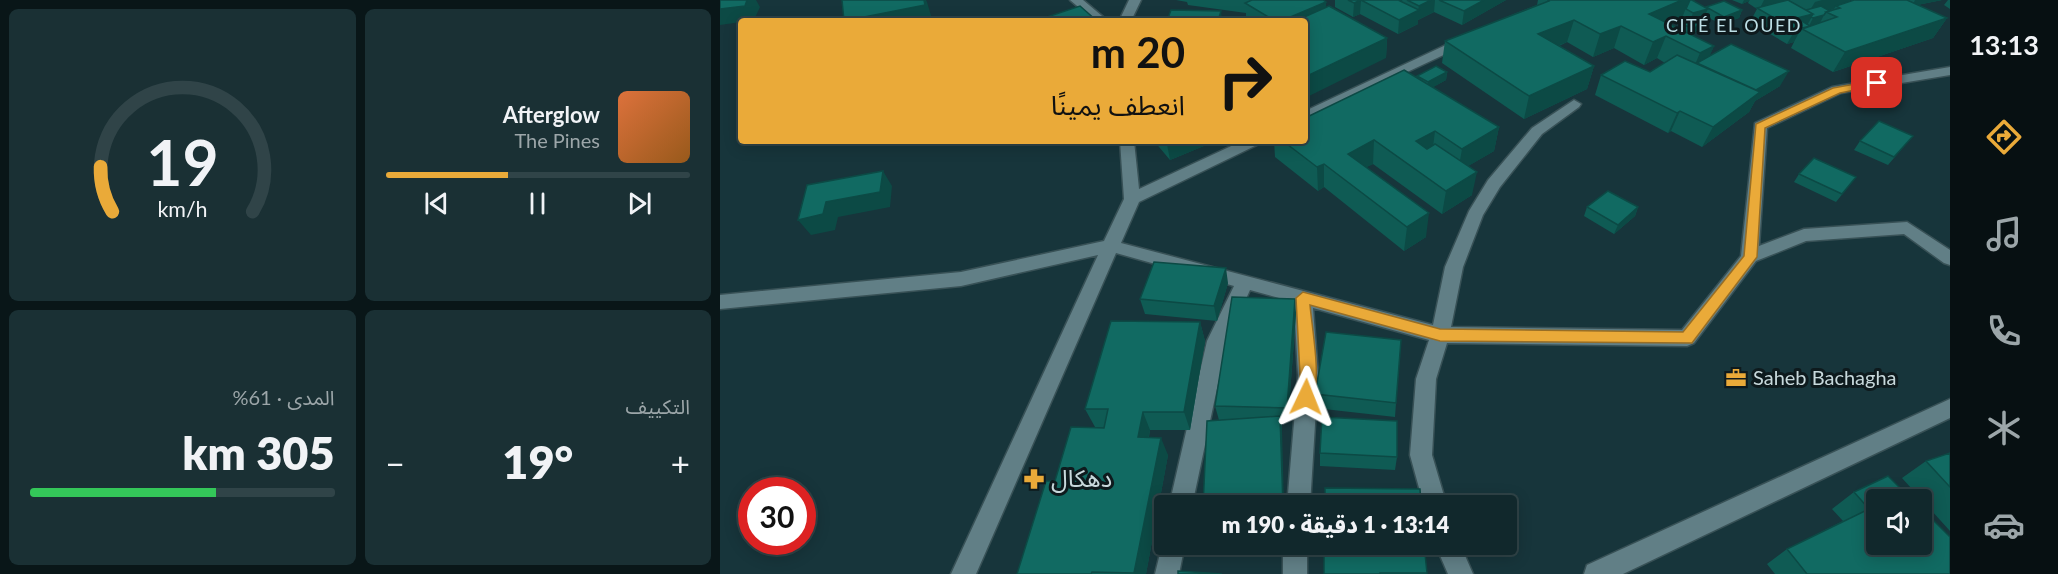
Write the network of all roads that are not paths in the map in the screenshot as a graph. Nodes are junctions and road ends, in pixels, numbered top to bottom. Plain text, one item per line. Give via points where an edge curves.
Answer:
1 (1076, 0) edge
2 (1135, 0) edge
3 (1098, 18) edge
4 (1126, 18) edge
5 (1474, 35) edge
6 (1950, 71) edge
7 (1574, 104) dead end
8 (1308, 115) edge
9 (1127, 144) edge
10 (1248, 144) edge
11 (1132, 199) junction
12 (1111, 246) junction
13 (1750, 257) junction
14 (1950, 260) edge
15 (1244, 284) junction
16 (1303, 298) junction
17 (720, 302) edge
18 (1440, 335) junction
19 (1950, 408) edge
20 (1182, 495) edge
21 (1299, 495) edge
22 (1433, 495) edge
23 (1171, 555) edge
24 (1295, 555) edge
25 (1452, 555) edge
26 (963, 574) edge
27 (1167, 574) edge
28 (1295, 574) edge
29 (1461, 574) edge
30 (1596, 574) edge

1 - 3 street
2 - 4 street
5 - 8 street
6 - 13 street via 1837,90 1760,126
7 - 18 street via 1537,131 1494,184 1475,215 1454,267
9 - 11 street
10 - 11 street
11 - 12 street
12 - 15 street
12 - 17 street via 961,279
12 - 26 street
13 - 14 street via 1804,235 1907,228
13 - 18 street via 1687,338
15 - 16 street
15 - 20 street via 1217,341
16 - 18 street
16 - 21 street via 1308,375
18 - 22 street via 1426,379 1421,455
19 - 30 street
23 - 27 street
24 - 28 street
25 - 29 street

